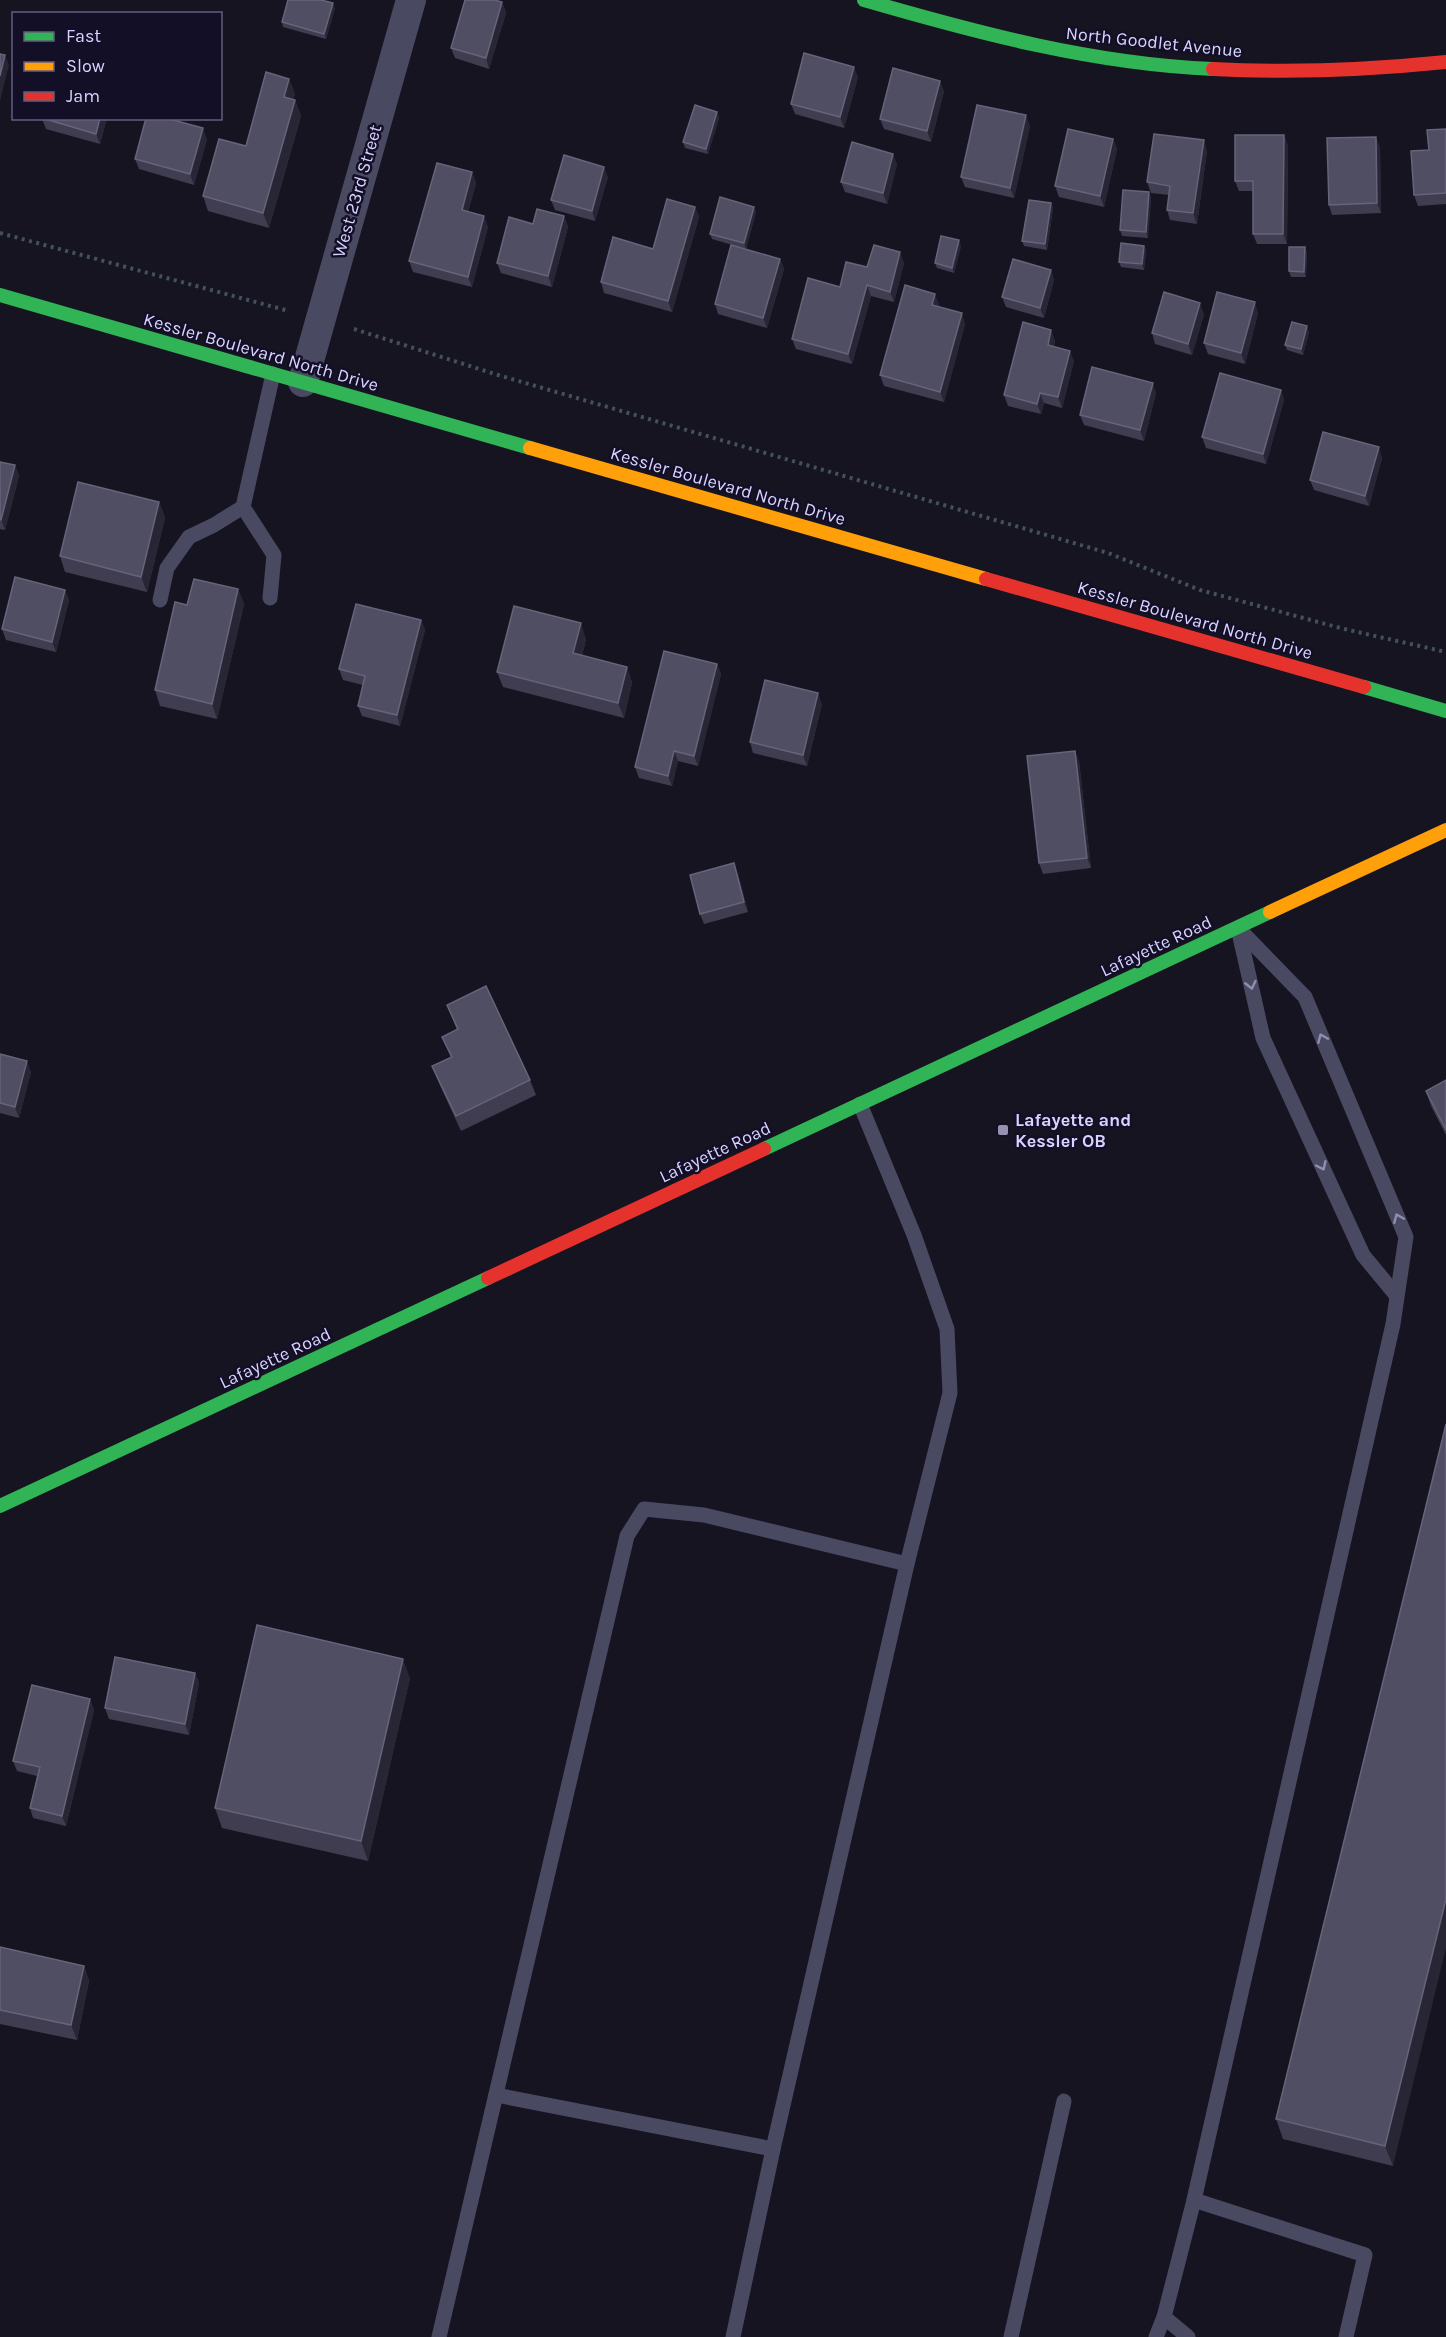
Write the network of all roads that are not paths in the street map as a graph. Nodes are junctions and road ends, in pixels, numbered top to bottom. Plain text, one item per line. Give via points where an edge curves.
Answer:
1 (411, 0) edge
2 (864, 0) edge
3 (1446, 62) edge
4 (0, 295) edge
5 (273, 374) junction
6 (303, 382) junction
7 (243, 507) junction
8 (270, 598) dead end
9 (160, 600) dead end
10 (1446, 711) edge
11 (1446, 830) edge
12 (1238, 928) junction
13 (860, 1104) junction
14 (1396, 1295) junction
15 (0, 1506) edge
16 (907, 1564) junction
17 (496, 2095) junction
18 (1064, 2101) dead end
19 (773, 2149) junction
20 (1194, 2200) junction
21 (1164, 2317) junction
22 (439, 2337) edge
23 (733, 2337) edge
24 (1011, 2337) edge
25 (1156, 2337) edge
26 (1188, 2337) edge
27 (1346, 2337) edge

1 - 6 street, West 23rd Street
2 - 3 main road, North Goodlet Avenue via 996,37 1132,62 1294,71
4 - 5 main road, Kessler Boulevard North Drive
5 - 6 main road, Kessler Boulevard North Drive
5 - 7 lane
6 - 10 main road, Kessler Boulevard North Drive
7 - 8 lane via 274,555
7 - 9 lane via 189,537 167,568
11 - 12 main road, Lafayette Road
12 - 13 main road, Lafayette Road
12 -> 14 lane via 1263,1038 1363,1255
14 -> 12 lane via 1406,1237 1305,998
13 - 15 main road, Lafayette Road
13 - 16 lane via 914,1235 947,1329 950,1393
14 - 20 lane via 1393,1324
16 - 17 lane via 704,1515 644,1509 627,1536
16 - 19 lane
17 - 19 lane
17 - 22 lane
18 - 24 lane
19 - 23 lane
20 - 21 lane
20 - 27 lane via 1365,2255
21 - 25 lane
21 - 26 lane

